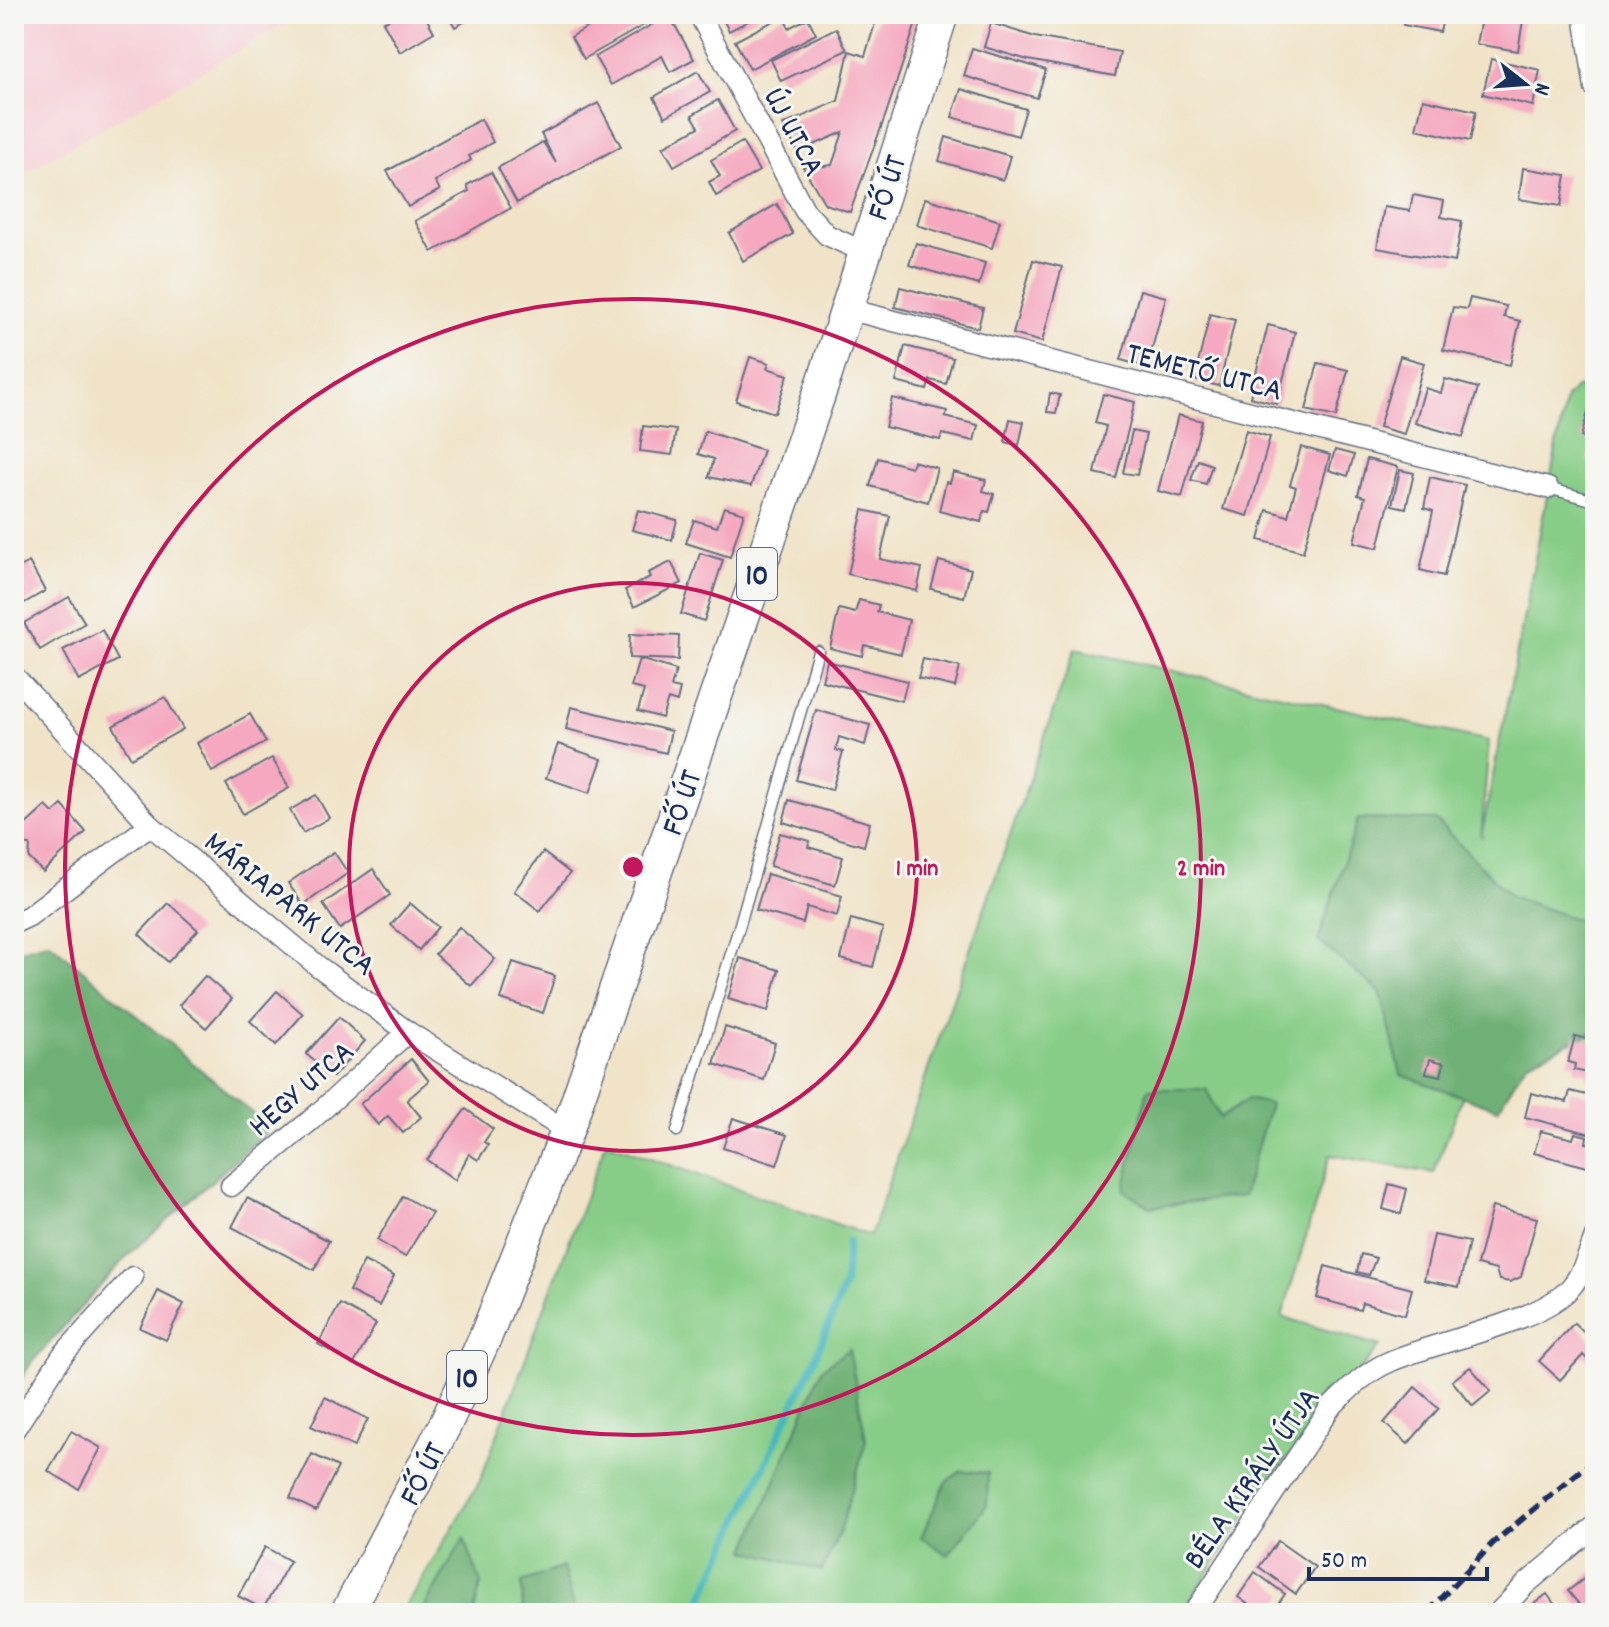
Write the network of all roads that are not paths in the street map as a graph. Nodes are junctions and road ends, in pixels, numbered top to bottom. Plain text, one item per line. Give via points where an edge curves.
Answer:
1 (699, 14) edge
2 (942, 14) edge
3 (1584, 14) edge
4 (1595, 88) edge
5 (864, 252) junction
6 (847, 309) junction
7 (1548, 488) joint
8 (1595, 501) edge
9 (818, 651) dead end
10 (14, 676) edge
11 (150, 825) junction
12 (14, 923) edge
13 (408, 1032) junction
14 (567, 1131) junction
15 (677, 1131) dead end
16 (231, 1186) dead end
17 (1595, 1237) edge
18 (133, 1277) dead end
19 (14, 1430) edge
20 (1595, 1526) edge
21 (347, 1613) edge
22 (1194, 1613) edge
23 (1498, 1613) edge

1 - 5 street, ÚJ UTCA via 805,211 827,235
2 - 5 main road, FŐ ÚT / 10
3 - 4 street
5 - 6 main road, FŐ ÚT / 10
6 - 7 street, TEMETŐ UTCA
6 - 14 main road, FŐ ÚT / 10
7 - 8 lane
9 - 15 lane
10 - 11 street, MÁRIAPARK UTCA
11 - 12 street
11 - 13 street, MÁRIAPARK UTCA via 319,967
13 - 14 street, MÁRIAPARK UTCA
13 - 16 street, HEGY UTCA
14 - 21 main road, FŐ ÚT / 10 via 485,1338
17 - 22 street, BÉLA KIRÁLY ÚTJA via 1571,1287 1547,1308 1389,1362 1350,1387 1330,1408
18 - 19 street via 62,1356
20 - 23 street

